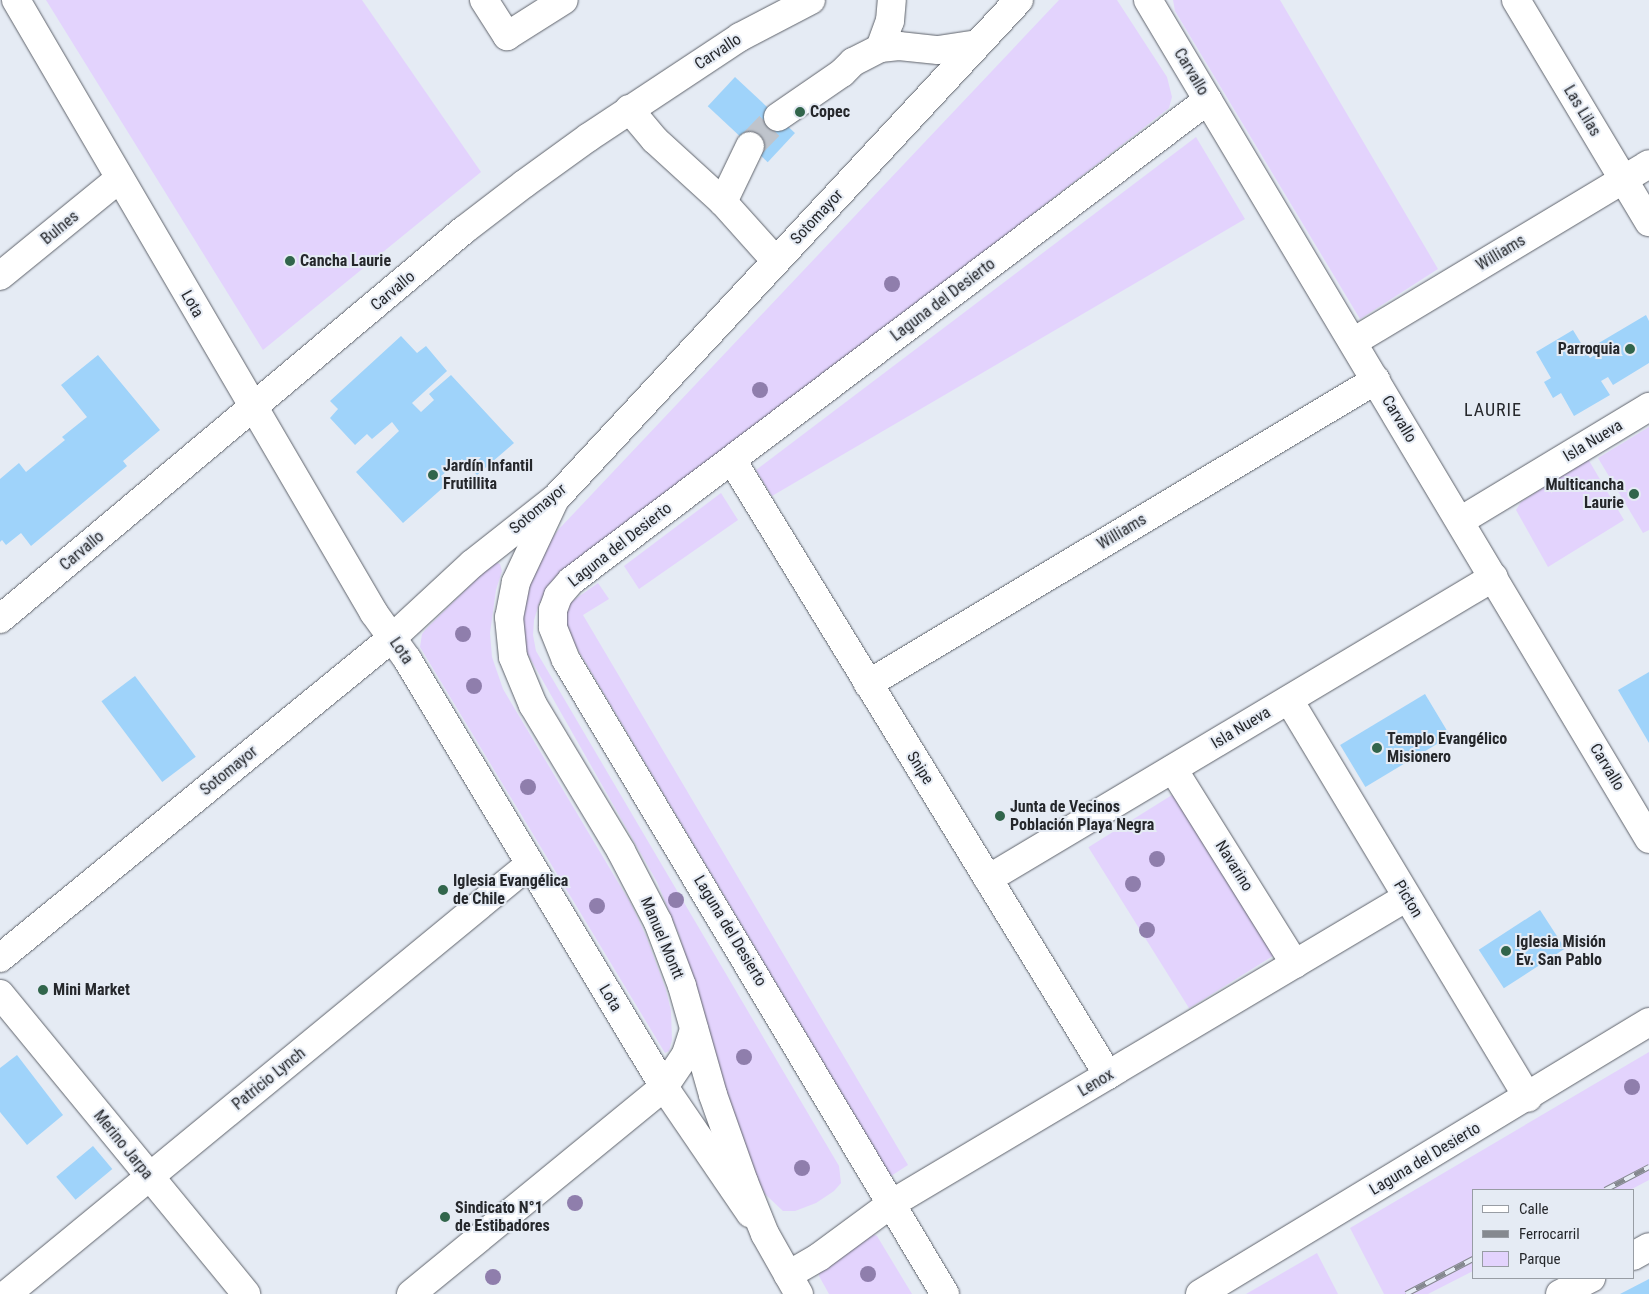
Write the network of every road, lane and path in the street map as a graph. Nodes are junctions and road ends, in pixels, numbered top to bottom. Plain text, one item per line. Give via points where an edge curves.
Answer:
1 (16, 0) edge
2 (484, 0) edge
3 (564, 0) edge
4 (811, 0) edge
5 (892, 0) edge
6 (1019, 0) edge
7 (1516, 0) edge
8 (1155, 4) edge
9 (978, 44) junction
10 (880, 48) junction
11 (1208, 100) junction
12 (629, 109) junction
13 (778, 116) tunnel mouth
14 (750, 146) tunnel mouth
15 (1649, 164) edge
16 (119, 179) junction
17 (1623, 180) junction
18 (722, 202) junction
19 (1649, 222) edge
20 (776, 261) junction
21 (0, 276) edge
22 (1353, 342) junction
23 (1376, 380) junction
24 (1649, 407) edge
25 (253, 409) junction
26 (732, 460) junction
27 (556, 498) junction
28 (1460, 521) junction
29 (1494, 577) junction
30 (0, 619) edge
31 (392, 638) junction
32 (868, 684) junction
33 (1288, 700) junction
34 (1172, 769) junction
35 (1649, 839) edge
36 (530, 864) junction
37 (988, 879) junction
38 (1408, 897) junction
39 (0, 958) edge
40 (1295, 964) junction
41 (0, 994) edge
42 (1649, 1022) edge
43 (694, 1029) junction
44 (1108, 1075) junction
45 (664, 1086) junction
46 (1528, 1098) junction
47 (150, 1178) junction
48 (891, 1204) junction
49 (765, 1234) junction
50 (1649, 1247) edge
51 (1634, 1255) edge
52 (1589, 1279) edge
53 (794, 1284) edge
54 (7, 1294) edge
55 (246, 1294) edge
56 (411, 1294) edge
57 (945, 1294) edge
58 (1200, 1294) edge
59 (1560, 1294) edge

1 - 16 street, Lota
2 - 3 street via 507,36
4 - 12 street, Carvallo via 740,37
5 - 10 street via 890,21
6 - 9 street, Sotomayor
7 - 17 street, Las Lilas
8 - 11 street, Carvallo
9 - 10 street via 938,50 899,46
9 - 20 street, Sotomayor
10 - 13 street via 853,62
11 - 22 street, Carvallo
11 - 26 street, Laguna del Desierto
12 - 18 street via 655,140
12 - 25 street, Carvallo via 472,224
14 - 18 street
15 - 17 street, Williams
16 - 21 street, Bulnes
16 - 25 street, Lota
17 - 19 street, Las Lilas
17 - 22 street, Williams
18 - 20 street
20 - 27 street, Sotomayor
22 - 23 street, Carvallo
23 - 28 street, Carvallo
23 - 32 street, Williams
24 - 28 street, Isla Nueva
25 - 30 street, Carvallo
25 - 31 street, Lota
26 - 32 street, Snipe
26 - 48 street, Laguna del Desierto via 571,581 555,603 553,627 566,660
27 - 31 street, Sotomayor via 472,564
27 - 43 street, Manuel Montt via 516,582 509,617 513,657 534,705 621,852 658,922
28 - 29 street, Carvallo
29 - 33 street, Isla Nueva
29 - 35 street, Carvallo
31 - 36 street, Lota
31 - 39 street, Sotomayor
32 - 37 street, Snipe
33 - 34 street, Isla Nueva
33 - 38 street, Picton
34 - 37 street, Isla Nueva
34 - 40 street, Navarino
36 - 45 street, Lota
36 - 47 street, Patricio Lynch
37 - 44 street, Snipe
38 - 40 street, Lenox
38 - 46 street, Picton
40 - 44 street, Lenox
41 - 47 street, Merino Jarpa
42 - 46 street, Laguna del Desierto
43 - 45 street via 686,1054
43 - 49 street, Manuel Montt via 713,1095
44 - 48 street, Lenox
45 - 49 street, Lota
45 - 56 street
46 - 58 street, Laguna del Desierto
47 - 54 street, Patricio Lynch
47 - 55 street, Merino Jarpa
48 - 53 street, Lenox via 819,1257
48 - 57 street, Laguna del Desierto
49 - 53 street, Lota
50 - 51 street
52 - 59 street

